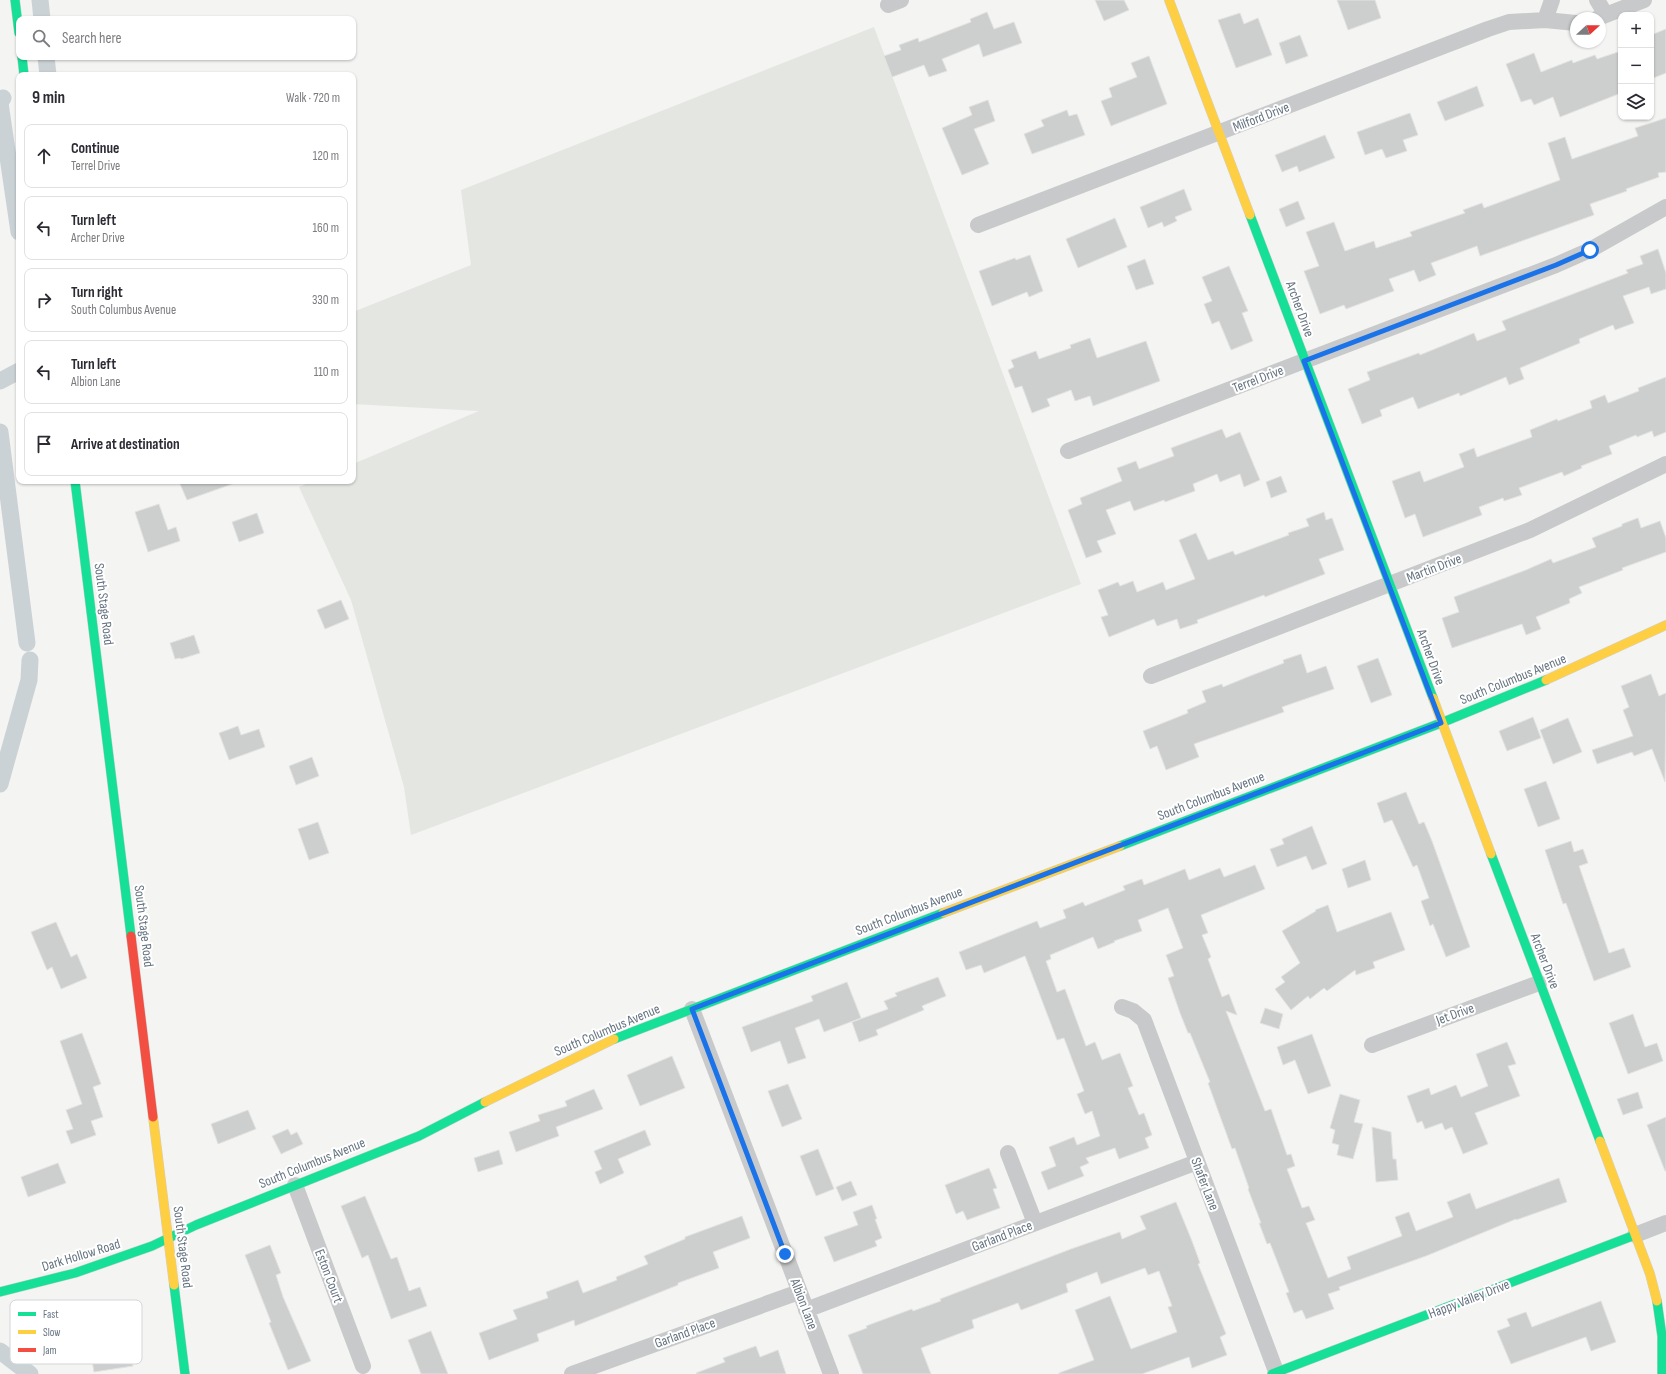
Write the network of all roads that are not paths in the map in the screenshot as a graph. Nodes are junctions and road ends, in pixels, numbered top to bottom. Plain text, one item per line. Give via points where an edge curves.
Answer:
1 (15, 0) edge
2 (1169, 0) edge
3 (1552, 0) edge
4 (1597, 0) edge
5 (1644, 0) edge
6 (1601, 12) edge
7 (1606, 14) edge
8 (17, 16) edge
9 (1545, 20) junction
10 (1570, 22) edge
11 (22, 60) edge
12 (24, 72) edge
13 (1220, 133) junction
14 (1666, 207) edge
15 (978, 225) dead end
16 (1304, 361) junction
17 (1068, 451) dead end
18 (1666, 464) edge
19 (74, 484) edge
20 (1389, 585) junction
21 (1666, 625) edge
22 (1151, 676) dead end
23 (1441, 723) junction
24 (1539, 983) junction
25 (1122, 1007) dead end
26 (692, 1009) junction
27 (1372, 1046) dead end
28 (1008, 1153) dead end
29 (1197, 1162) junction
30 (295, 1185) junction
31 (1036, 1223) junction
32 (1666, 1223) edge
33 (1635, 1235) junction
34 (168, 1238) junction
35 (0, 1292) edge
36 (799, 1292) junction
37 (806, 1310) junction
38 (363, 1366) dead end
39 (1275, 1373) edge
40 (185, 1374) edge
41 (572, 1374) edge
42 (830, 1374) edge
43 (1662, 1374) edge

1 - 8 main road
2 - 13 main road, Archer Drive
3 - 9 street
4 - 6 street
5 - 7 street
9 - 10 street, Milford Drive
9 - 13 street, Milford Drive via 1509,22 1488,29
11 - 12 main road
13 - 15 street, Milford Drive
13 - 16 main road, Archer Drive
14 - 16 street, Terrel Drive via 1590,250 1556,265
16 - 17 street, Terrel Drive
16 - 20 main road, Archer Drive
18 - 20 street, Martin Drive via 1530,530
19 - 34 main road, South Stage Road
20 - 22 street, Martin Drive
20 - 23 main road, Archer Drive
21 - 23 main road, South Columbus Avenue via 1564,674
23 - 24 main road, Archer Drive
23 - 26 main road, South Columbus Avenue
24 - 27 street, Jet Drive
24 - 33 main road, Archer Drive
25 - 29 street, Shafer Lane via 1133,1010 1144,1020
26 - 30 main road, South Columbus Avenue via 617,1038 420,1136
26 - 36 street, Albion Lane
28 - 31 street
29 - 31 street, Garland Place
29 - 39 street, Shafer Lane
30 - 34 main road, South Columbus Avenue
30 - 38 street, Eston Court
31 - 37 street, Garland Place
32 - 33 street, Happy Valley Drive
33 - 39 main road, Happy Valley Drive
33 - 43 main road, Archer Drive via 1657,1301 1662,1331
34 - 35 main road, Dark Hollow Road via 114,1260
34 - 40 main road, South Stage Road
36 - 37 street, Albion Lane
36 - 41 street, Garland Place
37 - 42 street, Albion Lane

